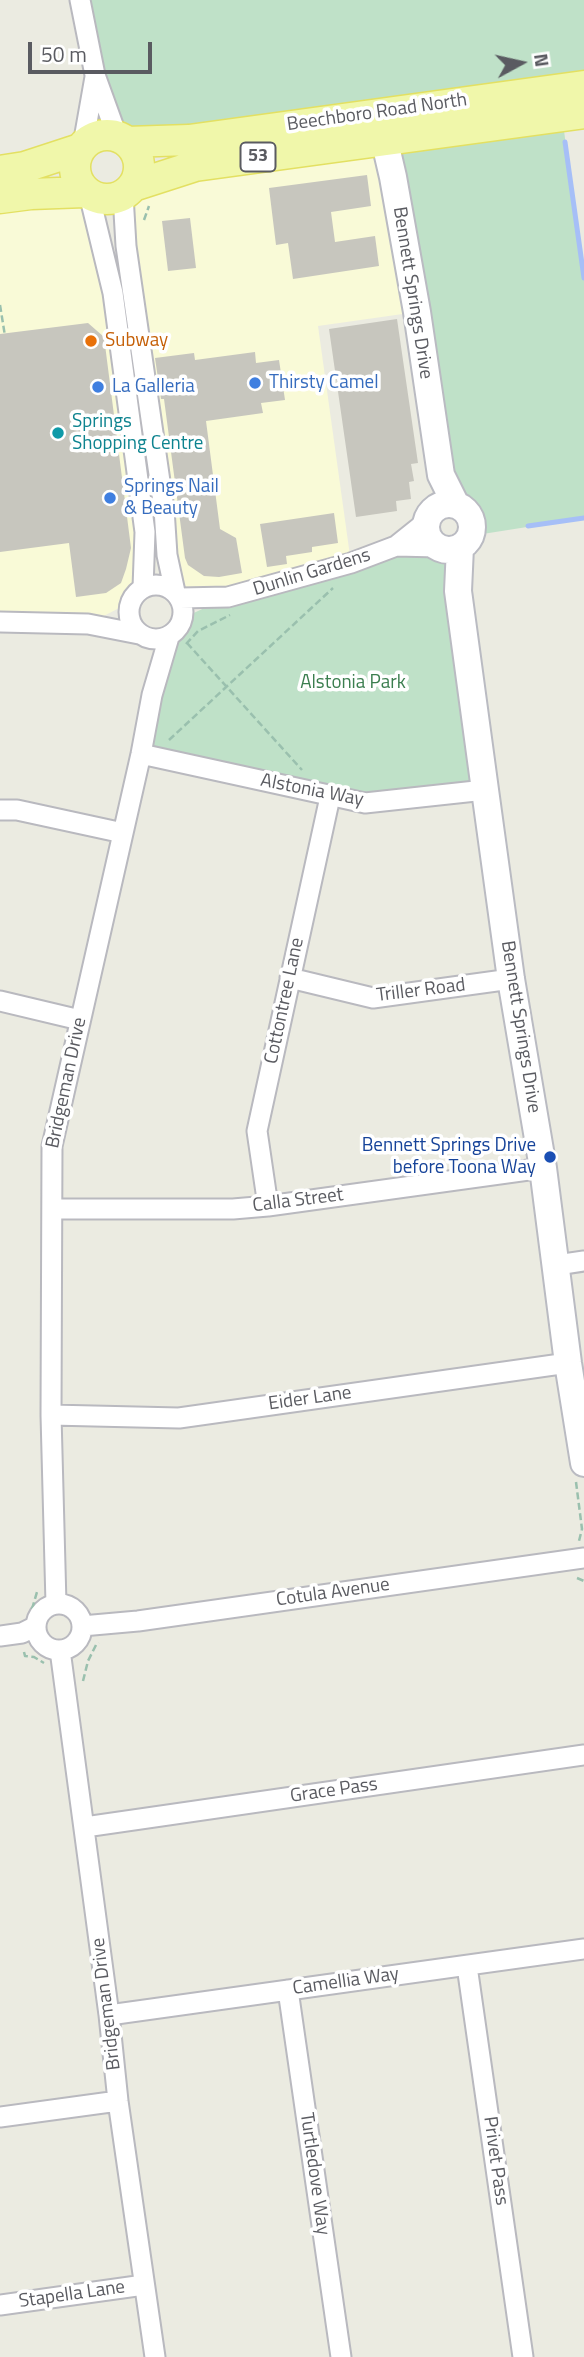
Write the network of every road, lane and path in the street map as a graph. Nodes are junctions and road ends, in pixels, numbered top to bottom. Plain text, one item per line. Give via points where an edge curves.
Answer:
1 (80, 0) edge
2 (95, 75) junction
3 (584, 86) edge
4 (584, 113) edge
5 (382, 127) junction
6 (122, 139) junction
7 (81, 147) junction
8 (0, 171) edge
9 (128, 191) junction
10 (87, 193) junction
11 (0, 198) edge
12 (128, 256) junction
13 (113, 293) junction
14 (0, 305) edge
15 (5, 336) dead end
16 (439, 512) junction
17 (396, 546) junction
18 (448, 548) junction
19 (334, 586) dead end
20 (137, 595) junction
21 (178, 595) junction
22 (230, 606) junction
23 (183, 618) junction
24 (0, 622) edge
25 (88, 624) junction
26 (142, 636) junction
27 (180, 642) junction
28 (226, 687) junction
29 (152, 695) junction
30 (162, 734) dead end
31 (141, 754) junction
32 (485, 790) junction
33 (328, 797) junction
34 (0, 810) edge
35 (123, 833) junction
36 (290, 978) junction
37 (512, 979) junction
38 (0, 1002) edge
39 (80, 1020) junction
40 (543, 1168) junction
41 (268, 1206) junction
42 (52, 1209) junction
43 (584, 1261) edge
44 (557, 1265) junction
45 (568, 1363) junction
46 (51, 1415) junction
47 (584, 1464) edge
48 (584, 1558) edge
49 (575, 1577) dead end
50 (584, 1581) edge
51 (56, 1604) junction
52 (36, 1626) junction
53 (82, 1626) junction
54 (0, 1636) edge
55 (105, 1640) dead end
56 (60, 1650) junction
57 (82, 1685) dead end
58 (584, 1755) edge
59 (85, 1827) junction
60 (584, 1949) edge
61 (467, 1966) junction
62 (288, 1990) junction
63 (109, 2015) junction
64 (118, 2101) junction
65 (0, 2117) edge
66 (144, 2285) junction
67 (0, 2305) edge
68 (155, 2357) edge
69 (341, 2357) edge
70 (523, 2357) edge

1 - 2 street
2 - 6 street
2 - 7 street
3 - 5 main road, Beechboro Road North / 53
4 - 5 main road, Beechboro Road North / 53
5 - 6 main road, Beechboro Road North / 53 via 189,140
5 - 9 main road, Beechboro Road North / 53 via 195,166
5 - 16 street, Bennett Springs Drive via 417,312 441,475
6 - 7 main road, 53 via 99,135
6 - 9 main road via 134,150 139,168
7 - 8 main road, 53
7 - 10 main road via 75,158 75,176
9 - 10 main road, 53 via 106,200
9 - 12 street
10 - 11 main road, 53
10 - 13 street
12 - 13 street
12 - 21 street via 167,555
13 - 20 street via 145,532
14 - 15 path
16 - 17 street, Dunlin Gardens
16 - 18 street via 428,537
16 - 18 street via 467,514 471,528 470,536
17 - 18 street, Dunlin Gardens
17 - 22 street, Dunlin Gardens
18 - 32 street, Bennett Springs Drive
19 - 28 path
20 - 21 street via 160,584
20 - 25 street
20 - 26 street via 130,620
21 - 22 street, Dunlin Gardens
21 - 23 street
22 - 23 street, Dunlin Gardens
22 - 27 path
23 - 27 street
24 - 25 street
25 - 26 street
26 - 27 street
26 - 29 street, Bridgeman Drive
27 - 28 path
27 - 29 street, Bridgeman Drive
28 - 30 path via 166,743
28 - 33 path
29 - 31 street, Bridgeman Drive
31 - 33 street, Alstonia Way
31 - 35 street, Bridgeman Drive
32 - 33 street, Alstonia Way via 365,803
32 - 37 street, Bennett Springs Drive
33 - 36 street, Cottontree Lane
34 - 35 street
35 - 39 street, Bridgeman Drive
36 - 37 street, Triller Road via 373,998
36 - 41 street, Cottontree Lane via 257,1131
37 - 40 street, Bennett Springs Drive
38 - 39 street
39 - 42 street, Bridgeman Drive via 52,1146
40 - 41 street, Calla Street
40 - 44 street, Bennett Springs Drive
41 - 42 street, Calla Street
42 - 46 street, Bridgeman Drive
43 - 44 street
44 - 45 street, Bennett Springs Drive
45 - 46 street, Eider Lane via 179,1418
45 - 47 street, Bennett Springs Drive
46 - 51 street, Bridgeman Drive
48 - 53 street, Cotula Avenue
49 - 50 path
51 - 52 street via 42,1611
51 - 53 street via 77,1612
52 - 54 street
52 - 56 street via 43,1643
53 - 56 street via 78,1640
55 - 57 path via 96,1645
56 - 59 street, Bridgeman Drive
58 - 59 street, Grace Pass
59 - 63 street, Bridgeman Drive
60 - 61 street, Camellia Way
61 - 62 street, Camellia Way
61 - 70 street, Privet Pass
62 - 63 street, Camellia Way
62 - 69 street, Turtledove Way
63 - 64 street, Bridgeman Drive
64 - 65 street
64 - 66 street, Bridgeman Drive
66 - 67 street, Stapella Lane
66 - 68 street, Bridgeman Drive

